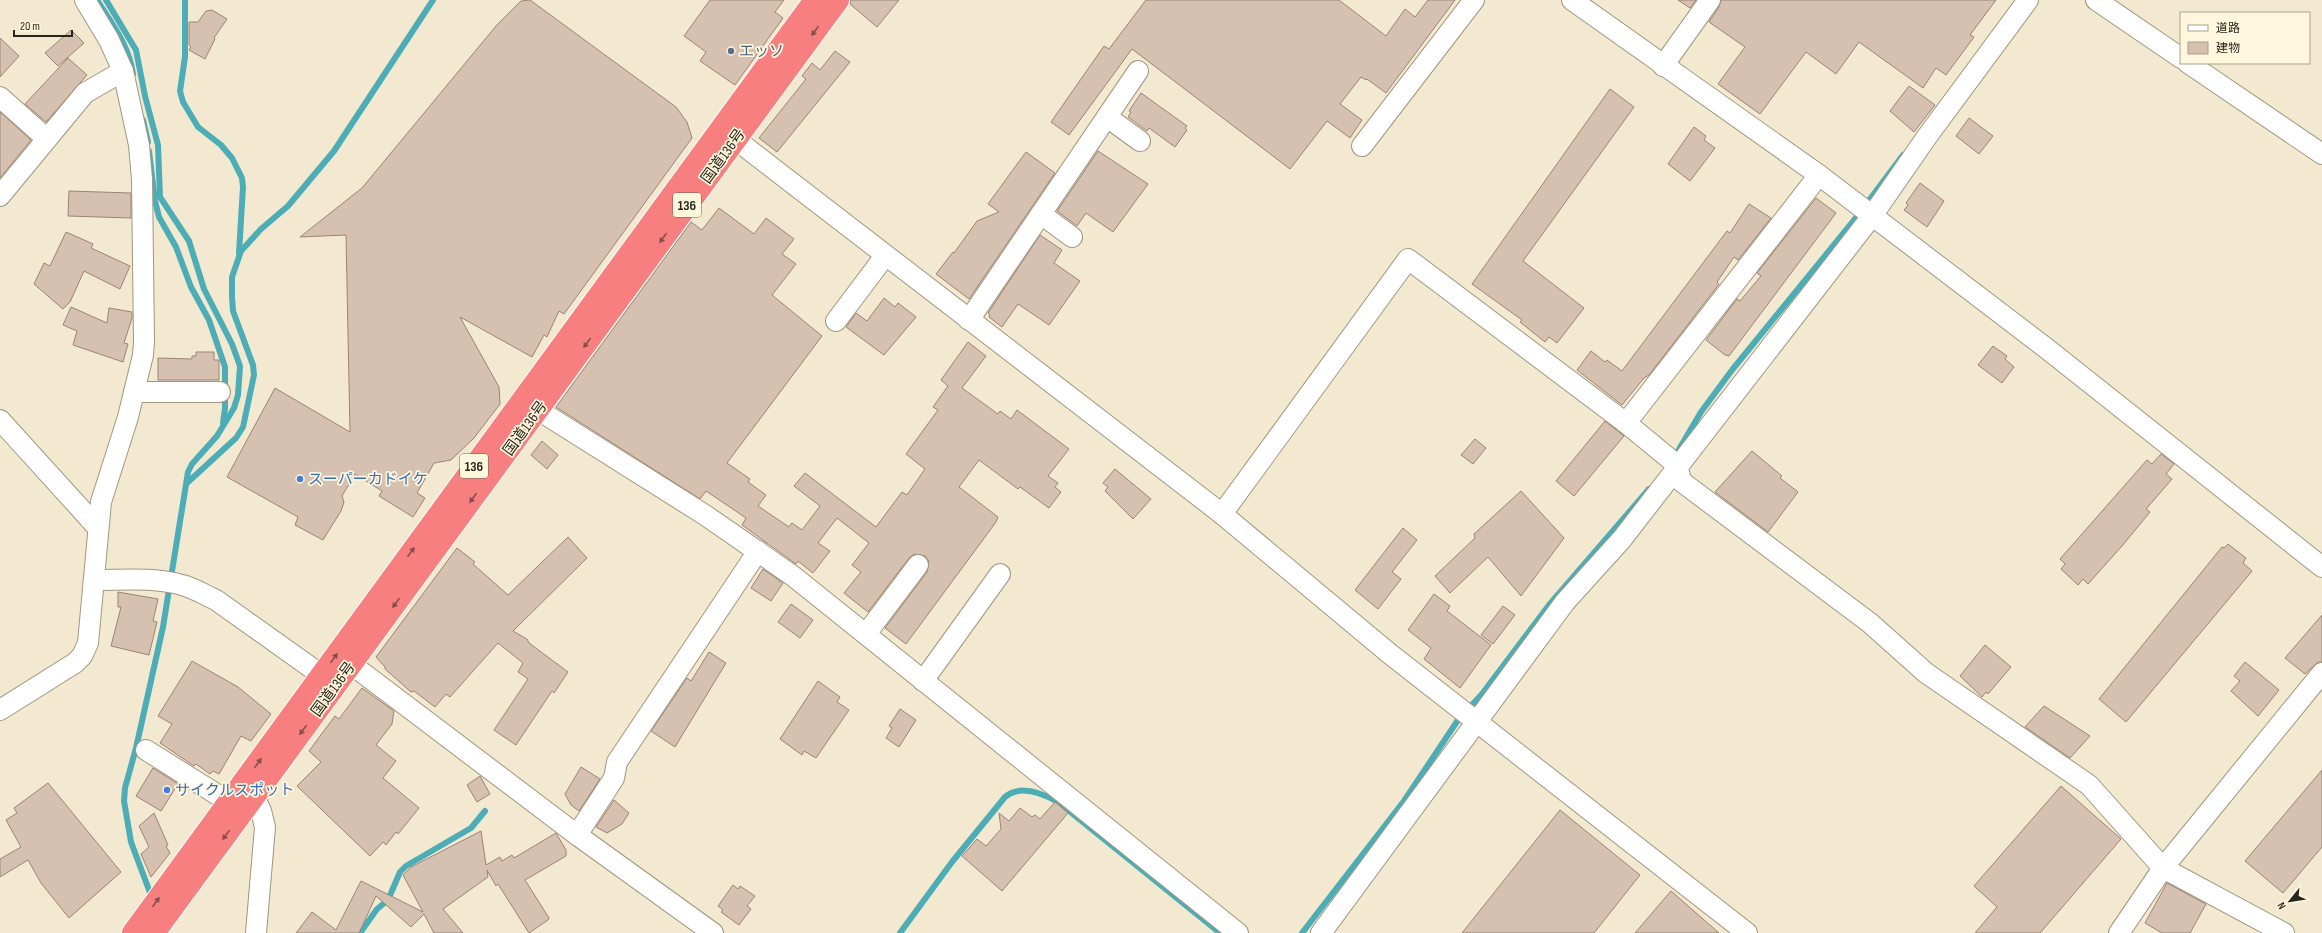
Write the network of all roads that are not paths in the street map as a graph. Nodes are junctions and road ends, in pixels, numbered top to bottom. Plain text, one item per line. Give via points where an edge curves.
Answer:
1 (85, 0) edge
2 (815, 0) edge
3 (838, 0) edge
4 (1474, 0) edge
5 (1710, 0) edge
6 (2028, 0) edge
7 (2096, 0) edge
8 (1584, 3) edge
9 (2180, 57) edge
10 (2189, 64) edge
11 (1663, 66) junction
12 (123, 71) junction
13 (1138, 72) dead end
14 (0, 98) edge
15 (1107, 117) junction
16 (47, 139) junction
17 (735, 139) junction
18 (1140, 141) dead end
19 (1362, 146) dead end
20 (2322, 154) edge
21 (1819, 175) junction
22 (0, 196) edge
23 (1865, 211) junction
24 (1041, 214) junction
25 (1072, 236) dead end
26 (885, 256) junction
27 (969, 320) junction
28 (836, 321) dead end
29 (134, 392) junction
30 (220, 392) dead end
31 (530, 405) junction
32 (0, 420) edge
33 (1626, 422) junction
34 (1677, 468) junction
35 (1222, 514) junction
36 (98, 528) junction
37 (758, 551) junction
38 (918, 565) dead end
39 (2322, 567) edge
40 (1000, 574) dead end
41 (95, 580) junction
42 (866, 634) junction
43 (351, 664) junction
44 (2322, 672) edge
45 (329, 680) junction
46 (923, 681) junction
47 (0, 710) edge
48 (1477, 722) junction
49 (146, 750) dead end
50 (254, 796) junction
51 (229, 802) junction
52 (577, 835) junction
53 (2164, 868) junction
54 (133, 933) edge
55 (154, 933) edge
56 (256, 933) edge
57 (713, 933) edge
58 (1238, 933) edge
59 (1321, 933) edge
60 (1747, 933) edge
61 (2119, 933) edge
62 (2284, 933) edge

1 - 12 street via 109,40
2 - 31 highway, 国道136号 / 136
3 -> 17 highway, 国道136号 / 136
4 - 19 street
5 - 11 street
6 - 23 street via 1926,138
7 - 9 street
8 - 11 street
10 - 20 street
11 - 21 street
12 - 16 street via 85,93
12 - 29 street via 135,122 142,179 144,342
13 - 15 street
14 - 16 street
15 - 18 street
15 - 24 street
16 - 22 street
17 - 26 street
17 -> 31 highway, 国道136号 / 136
21 - 23 street
21 - 33 street
23 - 34 street
23 - 39 street via 2046,348
24 - 25 street
24 - 27 street
26 - 27 street
26 - 28 street
27 - 35 street
29 - 30 street
29 - 36 street via 105,485
31 - 37 street
31 -> 43 highway, 国道136号 / 136
45 -> 31 highway, 国道136号 / 136
32 - 36 street
33 - 34 street via 1676,464
33 - 35 street via 1408,259
34 - 48 street via 1622,539 1565,602
34 - 53 street via 1682,482 1870,623 1926,673 2089,785
35 - 48 street via 1390,654
36 - 41 street
37 - 42 street
37 - 52 street via 617,762 614,778
38 - 42 street
40 - 46 street
41 - 45 street via 153,579 182,585 216,600
41 - 47 street via 88,643 82,656 60,674
42 - 46 street
43 - 45 highway, 国道136号 / 136
43 - 52 street
44 - 53 street
45 -> 50 highway, 国道136号 / 136
51 -> 45 highway, 国道136号 / 136
46 - 58 street
48 - 59 street
48 - 60 street
49 - 51 street
50 -> 55 highway, 国道136号 / 136
50 - 56 street via 265,827
54 -> 51 highway, 国道136号 / 136
52 - 57 street
53 - 61 street
53 - 62 street

